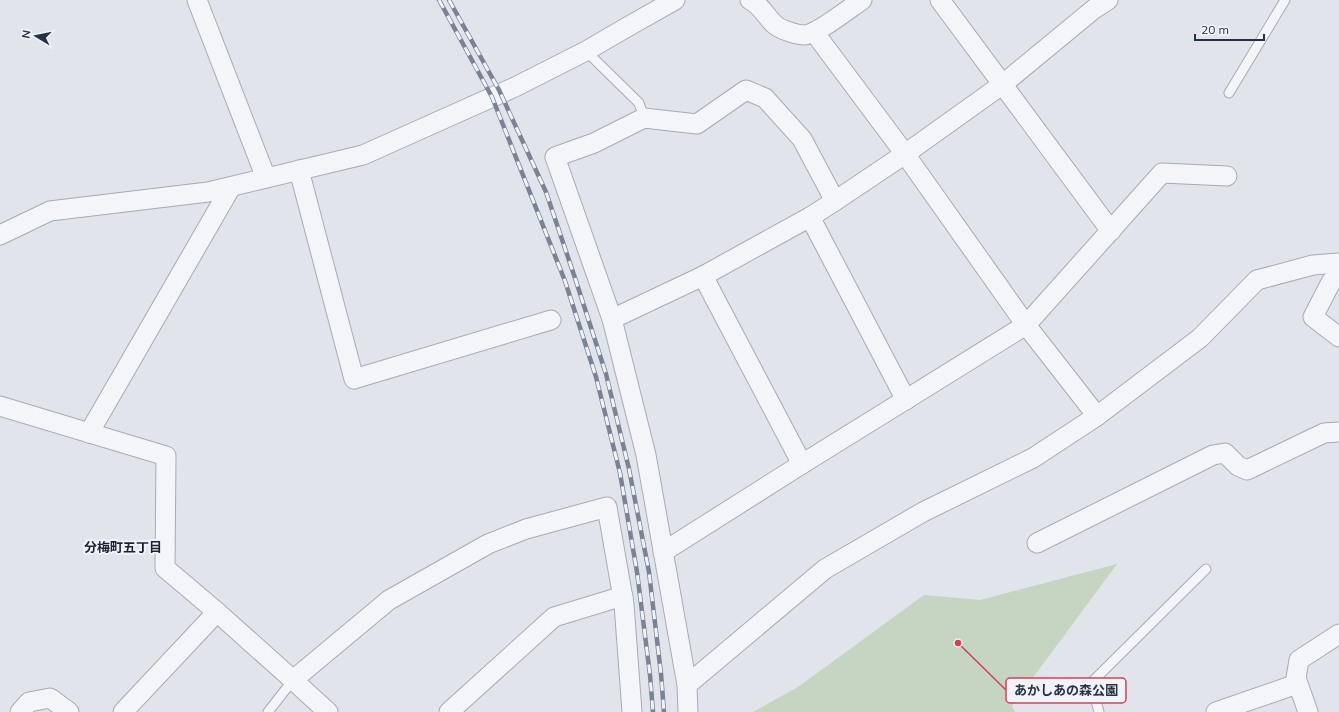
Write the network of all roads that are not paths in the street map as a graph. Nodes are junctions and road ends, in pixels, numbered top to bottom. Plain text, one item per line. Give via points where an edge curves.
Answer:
1 (197, 0) edge
2 (675, 0) edge
3 (862, 0) edge
4 (940, 0) edge
5 (1108, 0) edge
6 (1285, 0) edge
7 (755, 1) edge
8 (814, 32) junction
9 (586, 51) junction
10 (1003, 84) junction
11 (1229, 93) dead end
12 (644, 118) junction
13 (905, 154) junction
14 (299, 170) junction
15 (1227, 176) dead end
16 (266, 178) junction
17 (231, 187) junction
18 (835, 202) junction
19 (810, 217) junction
20 (1110, 231) junction
21 (0, 235) edge
22 (1339, 263) edge
23 (1339, 274) edge
24 (703, 276) junction
25 (612, 319) junction
26 (551, 320) dead end
27 (1026, 326) junction
28 (1339, 337) edge
29 (906, 400) junction
30 (0, 406) edge
31 (1096, 416) junction
32 (1339, 432) edge
33 (89, 433) junction
34 (802, 464) junction
35 (1038, 543) dead end
36 (662, 552) junction
37 (1206, 569) dead end
38 (623, 596) junction
39 (217, 612) junction
40 (1339, 634) edge
41 (293, 680) junction
42 (1298, 684) junction
43 (687, 685) junction
44 (20, 712) edge
45 (69, 712) edge
46 (123, 712) edge
47 (268, 712) edge
48 (328, 712) edge
49 (449, 712) edge
50 (632, 712) edge
51 (688, 712) edge
52 (1099, 712) edge
53 (1216, 712) edge
54 (1308, 712) edge

1 - 16 street
2 - 9 street
3 - 8 street
4 - 10 street
5 - 10 street
6 - 11 lane
7 - 8 street via 778,27 804,35
8 - 13 street
9 - 12 lane via 639,103
9 - 14 street via 501,93 363,155
10 - 13 street
10 - 20 street
12 - 18 street via 697,124 746,90 765,98 802,139
12 - 25 street via 594,143 555,157
13 - 18 street
13 - 27 street
14 - 16 street
14 - 26 street via 354,380
15 - 20 street via 1162,173
16 - 17 street
17 - 21 street via 50,211
17 - 33 street
18 - 19 street
19 - 24 street
19 - 29 street
20 - 27 street
22 - 31 street via 1313,265 1257,280 1200,338
23 - 28 street via 1331,282 1314,317
24 - 25 street
24 - 34 street
25 - 36 street via 646,455
27 - 29 street
27 - 31 street
29 - 34 street
30 - 33 street
31 - 43 street via 1033,458 923,512 825,569
32 - 35 street via 1324,433 1247,470 1238,466 1225,453 1213,455
33 - 39 street via 166,456 165,568
34 - 36 street
36 - 43 street
37 - 52 lane via 1091,683
38 - 41 street via 607,507 526,529 488,544 389,600
38 - 49 street via 554,617
38 - 50 street
39 - 41 street
39 - 46 street
40 - 42 street via 1299,660 1296,678
41 - 47 lane
41 - 48 street
42 - 53 street
42 - 54 street
43 - 51 street
44 - 45 street via 29,702 50,698

